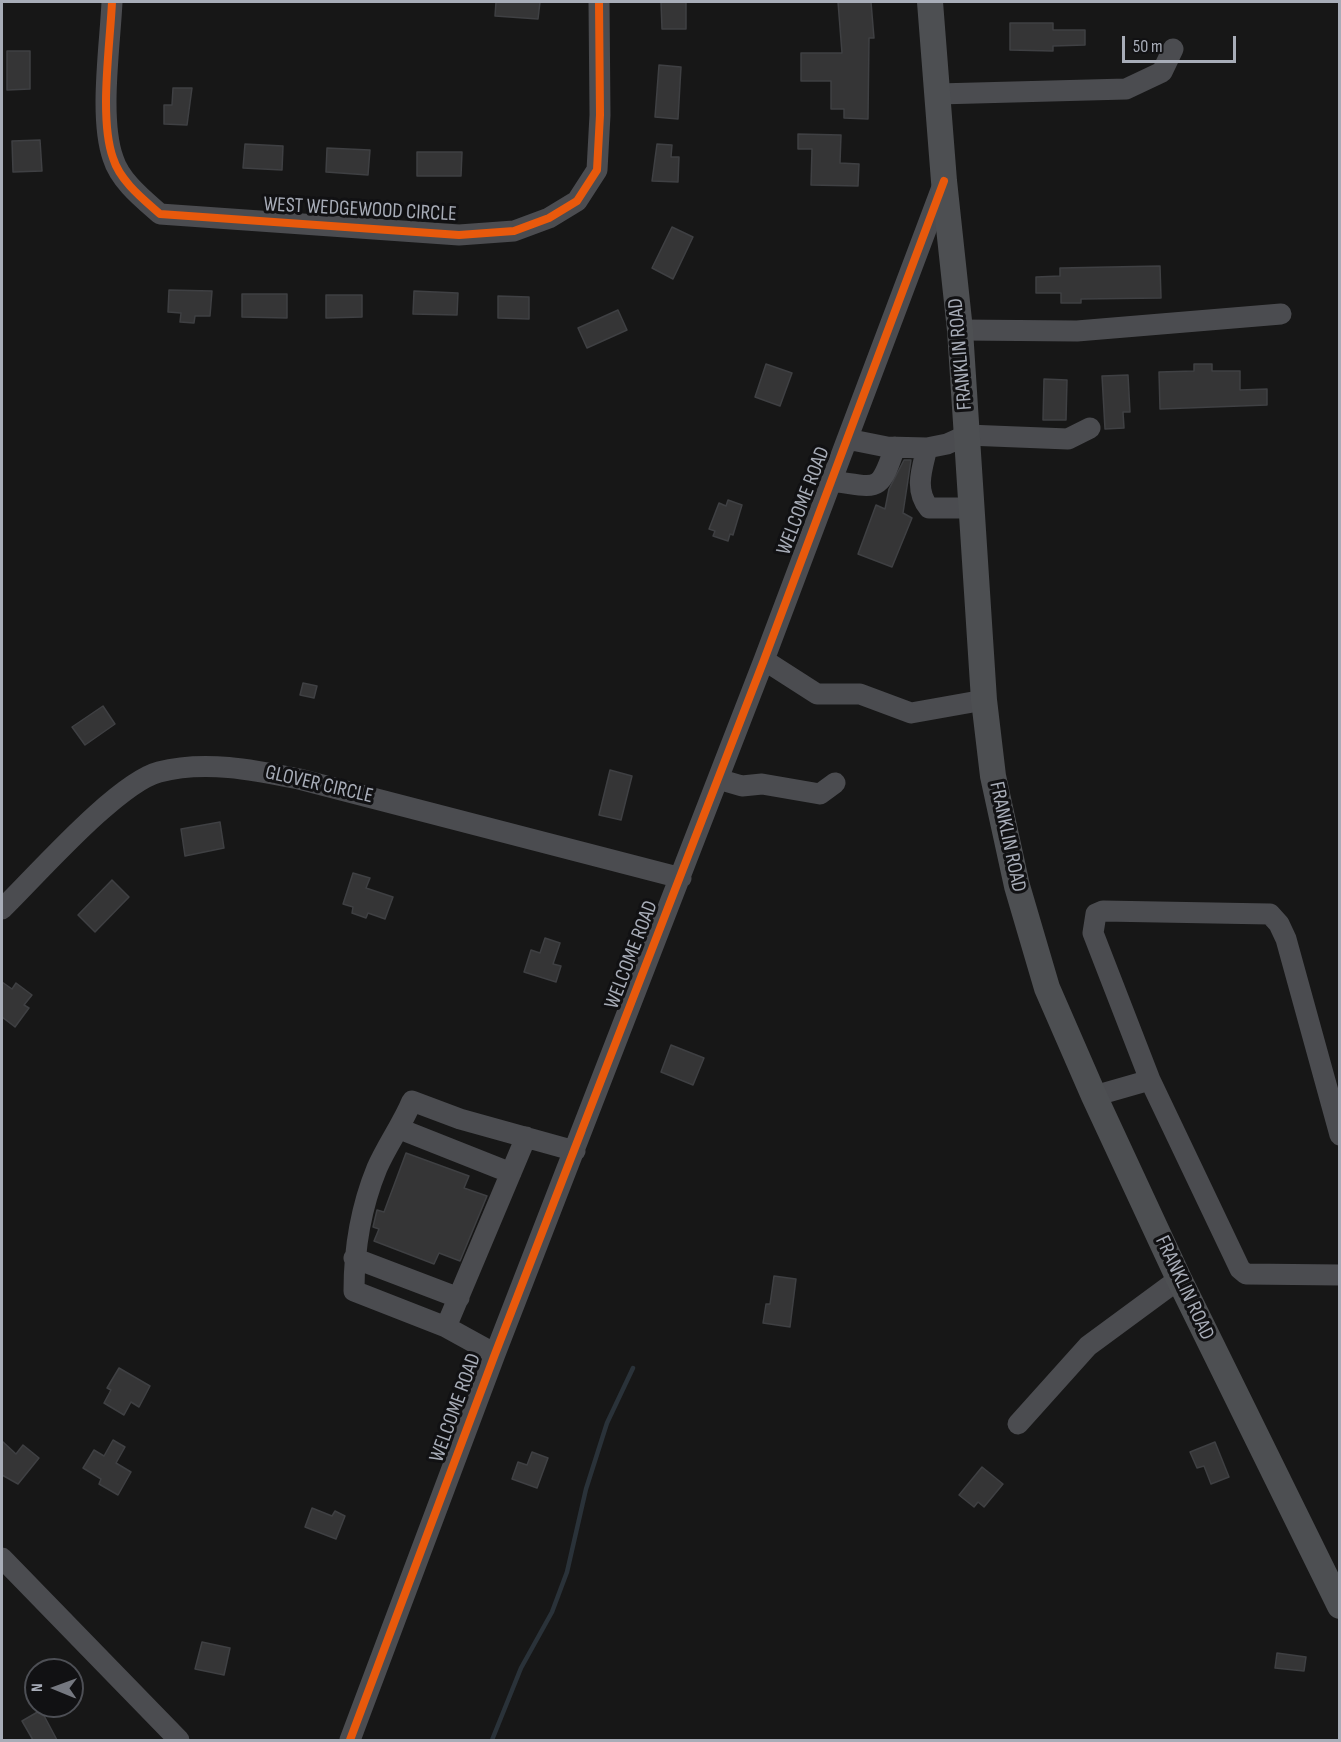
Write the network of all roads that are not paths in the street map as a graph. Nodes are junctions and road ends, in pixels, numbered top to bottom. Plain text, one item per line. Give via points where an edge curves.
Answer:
1 (112, 2) edge
2 (599, 2) edge
3 (930, 2) edge
4 (1173, 48) dead end
5 (938, 94) junction
6 (944, 181) junction
7 (1281, 314) dead end
8 (960, 330) junction
9 (1090, 428) dead end
10 (967, 435) junction
11 (847, 439) junction
12 (895, 447) junction
13 (927, 448) junction
14 (831, 482) junction
15 (971, 508) junction
16 (764, 660) junction
17 (984, 700) junction
18 (718, 779) junction
19 (835, 783) dead end
20 (681, 878) junction
21 (2, 909) edge
22 (1150, 1080) junction
23 (1094, 1096) junction
24 (400, 1129) junction
25 (1340, 1135) edge
26 (526, 1137) junction
27 (574, 1151) junction
28 (511, 1173) junction
29 (354, 1258) junction
30 (1340, 1275) edge
31 (1179, 1279) junction
32 (459, 1298) junction
33 (446, 1327) junction
34 (495, 1354) junction
35 (1018, 1424) dead end
36 (2, 1558) edge
37 (1340, 1606) edge
38 (179, 1740) edge
39 (350, 1740) edge

1 - 2 street, WEST WEDGEWOOD CIRCLE via 106,126 113,160 132,188 160,214 459,235 514,231 549,218 577,201 597,170
3 - 5 main road, FRANKLIN ROAD
4 - 5 street via 1162,72 1126,89
5 - 6 main road, FRANKLIN ROAD
6 - 8 main road, FRANKLIN ROAD
6 - 11 street, WELCOME ROAD
7 - 8 street via 1077,331
8 - 10 main road, FRANKLIN ROAD
9 - 10 street via 1068,440
10 - 13 street
10 - 15 main road, FRANKLIN ROAD
11 - 12 street
11 - 14 street, WELCOME ROAD
12 - 13 street
12 - 14 street via 885,478 878,483 868,486
13 - 15 street via 920,477 922,500 929,508
14 - 16 street, WELCOME ROAD
15 - 17 main road, FRANKLIN ROAD
16 - 17 street via 818,694 860,694 911,713
16 - 18 street, WELCOME ROAD
17 - 23 main road, FRANKLIN ROAD via 993,776 1017,886 1047,988
18 - 19 street via 742,786 762,784 820,794
18 - 20 street, WELCOME ROAD
20 - 21 street, GLOVER CIRCLE via 299,779 242,768 183,769 158,772 129,787
20 - 27 street, WELCOME ROAD
22 - 23 street
22 - 25 street via 1094,933 1096,914 1270,914 1286,939
22 - 30 street via 1240,1269 1246,1274
23 - 31 main road, FRANKLIN ROAD
24 - 26 street via 411,1101
24 - 28 street
24 - 29 street via 378,1167 358,1231
26 - 27 street
26 - 28 street
27 - 34 street, WELCOME ROAD
28 - 32 street
29 - 32 street
29 - 33 street via 354,1291
31 - 35 street via 1089,1346
31 - 37 main road, FRANKLIN ROAD
32 - 33 street
33 - 34 street
34 - 39 street, WELCOME ROAD
36 - 38 street

